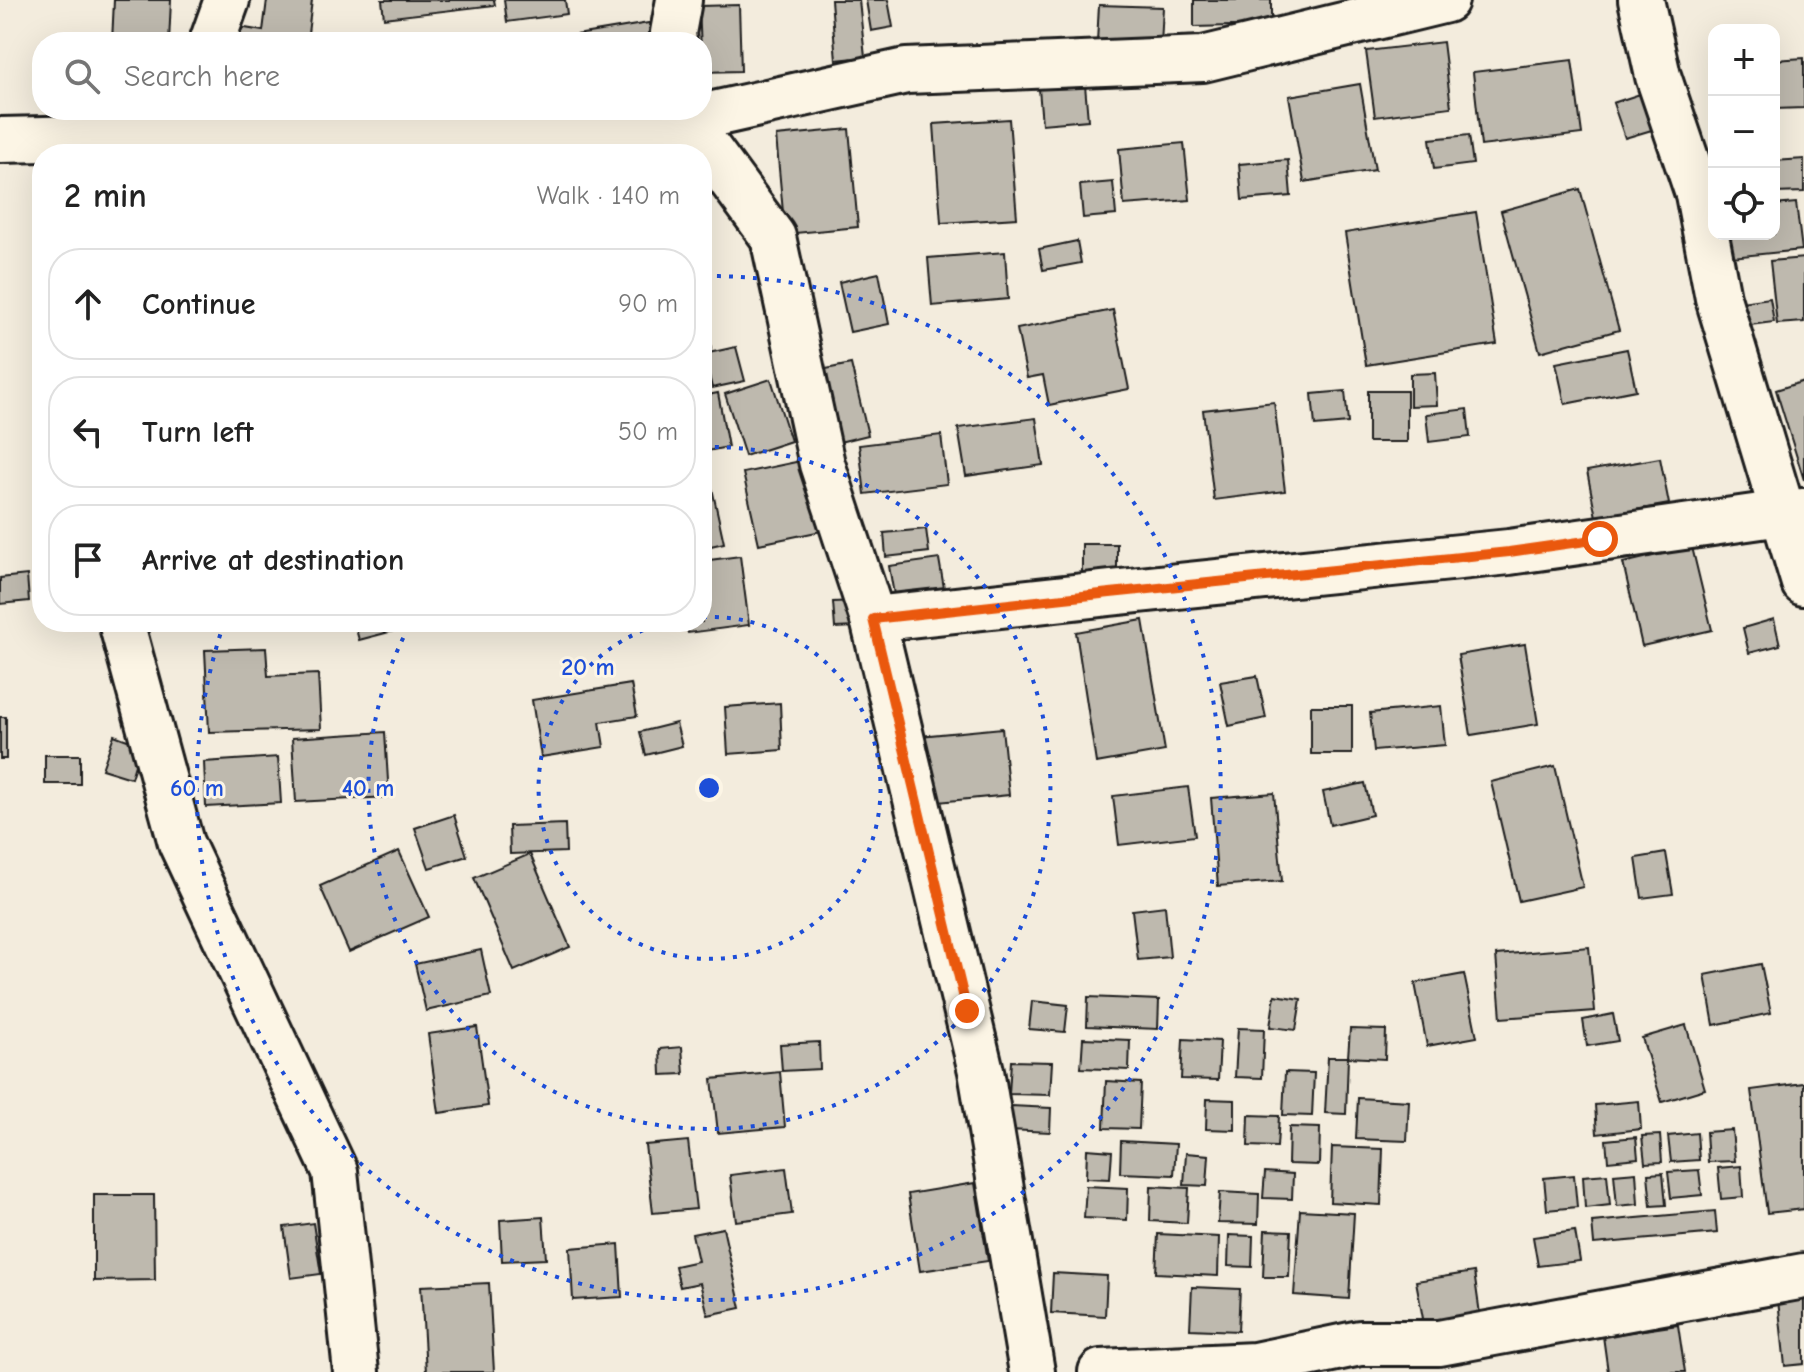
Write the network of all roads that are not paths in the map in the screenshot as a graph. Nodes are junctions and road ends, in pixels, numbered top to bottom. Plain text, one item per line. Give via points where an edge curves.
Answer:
1 (227, 0) edge
2 (679, 0) edge
3 (1446, 0) edge
4 (1641, 0) edge
5 (216, 32) edge
6 (673, 32) edge
7 (712, 110) edge
8 (640, 120) edge
9 (690, 120) edge
10 (172, 133) edge
11 (0, 140) edge
12 (707, 144) edge
13 (712, 151) edge
14 (1793, 512) edge
15 (1804, 583) edge
16 (873, 619) junction
17 (124, 632) edge
18 (1804, 1276) edge
19 (356, 1372) edge
20 (1032, 1372) edge
21 (1101, 1372) edge

1 - 5 street
2 - 6 street
3 - 7 street via 1203,59 906,71
4 - 14 street via 1658,76 1698,194 1718,298
8 - 10 street via 473,138 272,130
9 - 12 street
10 - 11 street
13 - 16 street via 773,237 822,464
14 - 15 street
14 - 16 street via 1509,552
16 - 20 street via 981,1071
17 - 19 street via 181,843 335,1171
18 - 21 street via 1439,1343 1360,1343 1255,1365

